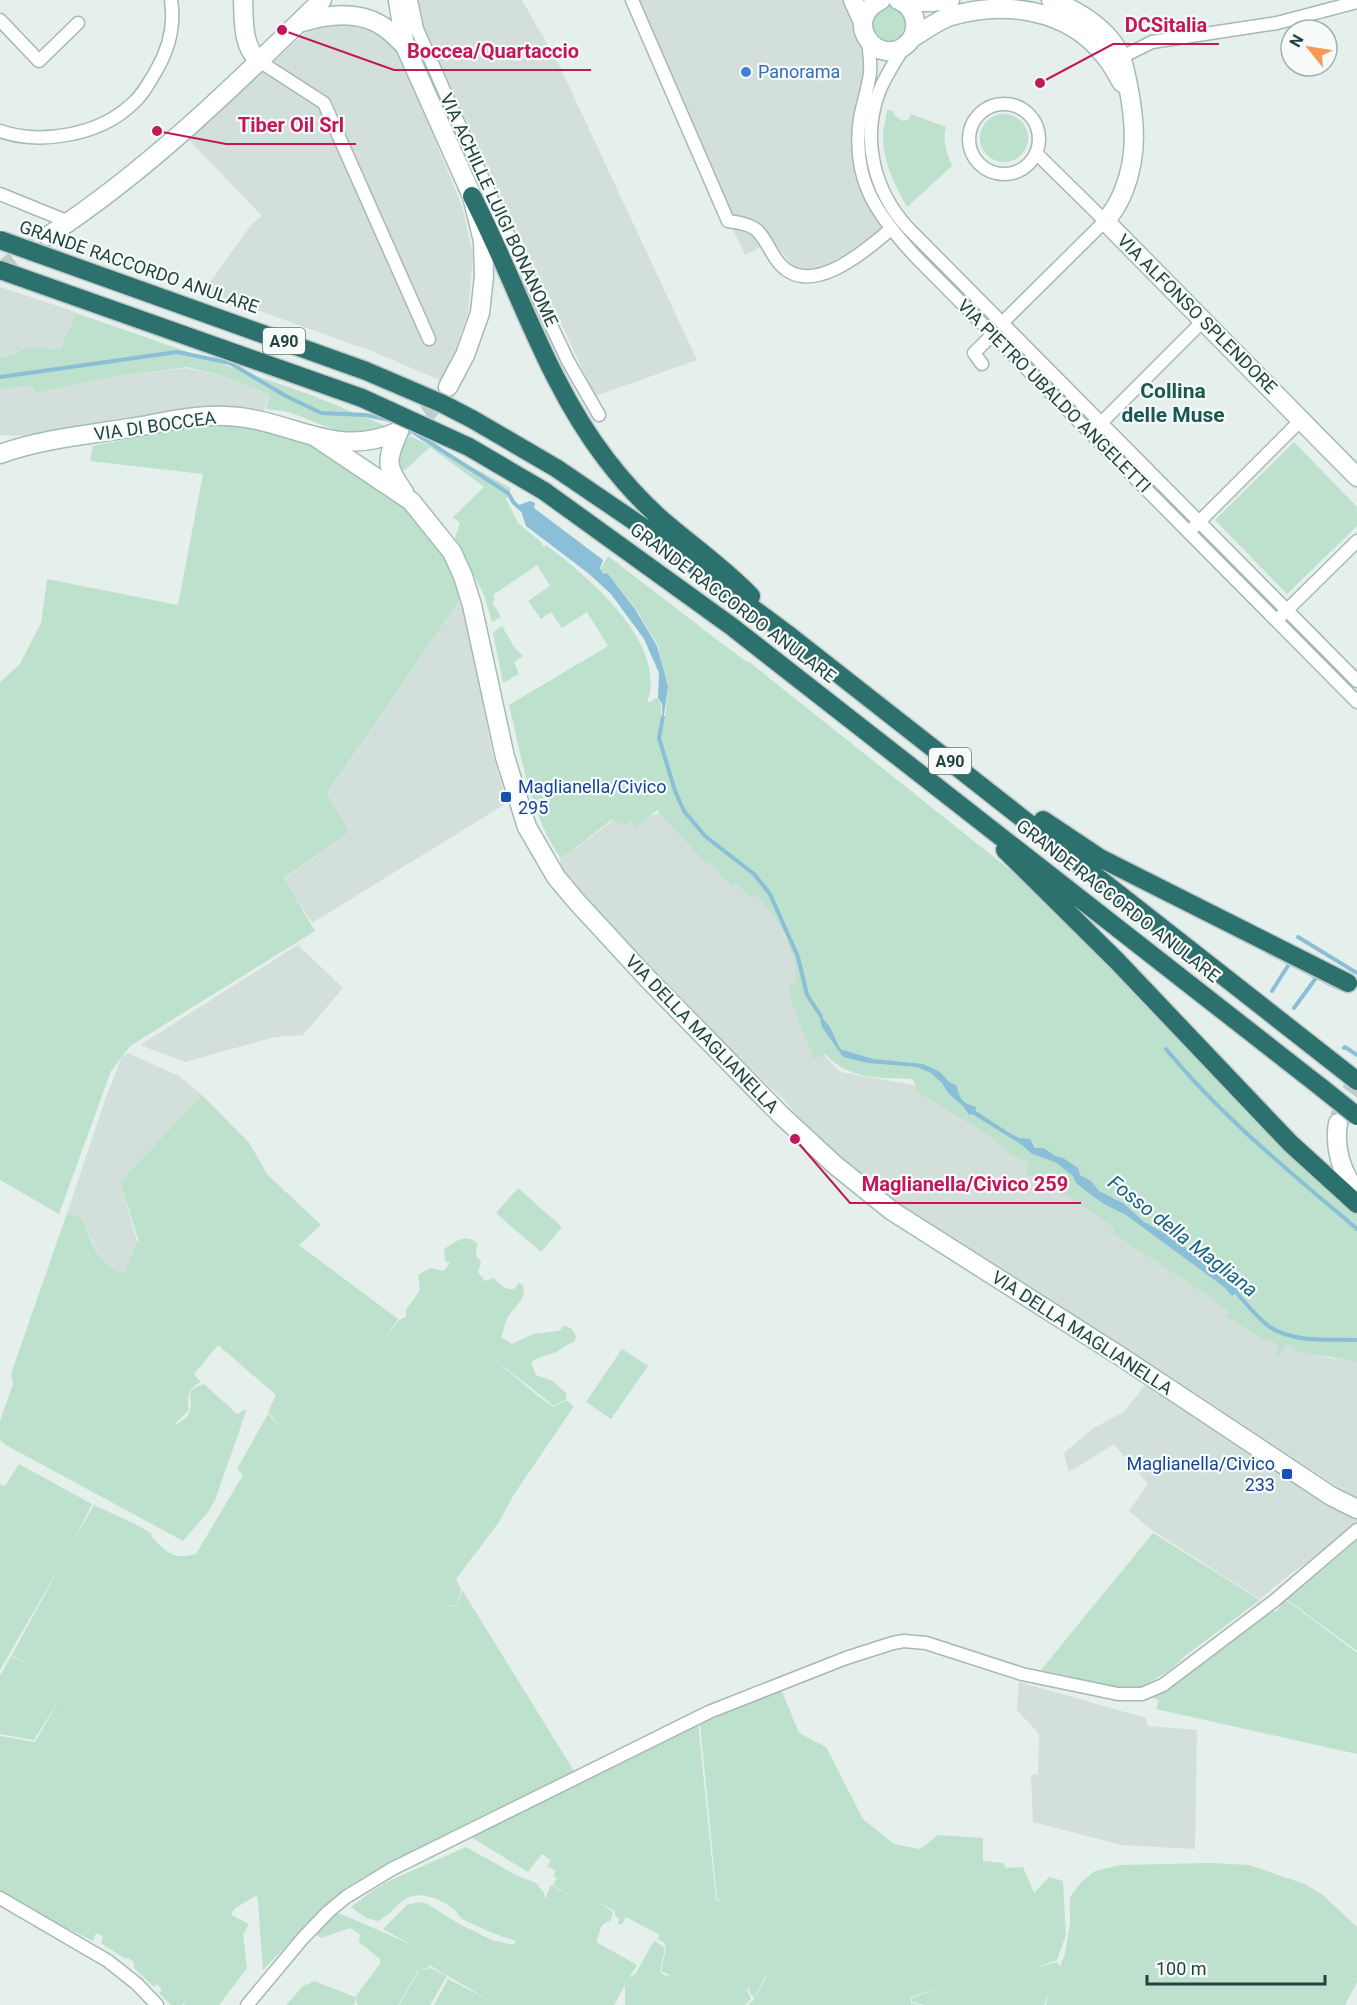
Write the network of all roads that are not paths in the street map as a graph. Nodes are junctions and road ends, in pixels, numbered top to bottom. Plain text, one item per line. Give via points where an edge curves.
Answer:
1 (171, 0) edge
2 (243, 0) edge
3 (322, 0) edge
4 (398, 0) edge
5 (411, 0) edge
6 (632, 0) edge
7 (853, 0) edge
8 (881, 0) edge
9 (950, 0) edge
10 (1051, 0) edge
11 (901, 1) edge
12 (1357, 2) edge
13 (0, 20) edge
14 (863, 22) junction
15 (78, 23) dead end
16 (298, 24) junction
17 (868, 41) junction
18 (908, 43) junction
19 (405, 46) junction
20 (1116, 60) junction
21 (259, 61) junction
22 (0, 131) edge
23 (1036, 153) junction
24 (0, 194) edge
25 (472, 196) junction
26 (1105, 221) junction
27 (69, 222) junction
28 (891, 229) junction
29 (48, 236) tunnel mouth
30 (0, 240) edge
31 (0, 270) edge
32 (1203, 321) junction
33 (1002, 323) junction
34 (993, 334) junction
35 (429, 339) dead end
36 (982, 364) dead end
37 (448, 387) tunnel mouth
38 (599, 416) dead end
39 (1301, 420) junction
40 (1101, 423) junction
41 (1091, 433) junction
42 (314, 436) junction
43 (0, 442) edge
44 (43, 442) junction
45 (0, 454) edge
46 (1357, 477) edge
47 (411, 501) junction
48 (1199, 522) junction
49 (1189, 532) junction
50 (1357, 541) edge
51 (1287, 610) junction
52 (1276, 621) junction
53 (790, 636) junction
54 (1357, 681) edge
55 (1357, 702) edge
56 (989, 791) junction
57 (986, 824) junction
58 (1348, 983) dead end
59 (1357, 1081) edge
60 (1357, 1116) edge
61 (1338, 1123) tunnel mouth
62 (1357, 1192) edge
63 (1357, 1204) edge
64 (1357, 1509) edge
65 (1357, 1530) edge
66 (0, 1898) edge
67 (157, 2005) edge
68 (247, 2005) edge

1 - 22 street via 172,30 164,57 143,92 125,110 85,129 53,138
2 - 21 main road via 247,41
3 - 16 main road
4 - 19 main road
5 - 38 street, VIA ACHILLE LUIGI BONANOME via 417,29 498,213 568,361
6 - 28 street via 728,222 752,226 783,267 808,277 831,271
7 - 14 main road
8 - 14 main road via 871,7
9 - 11 main road
10 - 20 main road via 1091,22 1109,38
11 - 18 main road via 915,18 915,30
12 - 20 street via 1277,23 1152,42
13 - 15 street via 39,61
14 - 17 main road
16 - 19 main road via 330,15 363,18 384,26
16 - 21 main road
17 - 18 main road via 884,51 896,51
17 - 28 street, VIA PIETRO UBALDO ANGELETTI via 870,70 858,134 858,158 871,198
18 - 20 main road via 938,22 963,12 995,6 1019,7 1041,11 1072,26
18 - 33 street, VIA PIETRO UBALDO ANGELETTI via 882,85 873,113 871,146 878,182 902,222
19 - 25 main road
20 - 26 main road via 1130,98 1135,127 1133,159 1119,201
21 - 27 main road via 183,133
21 - 35 street via 324,103
23 - 23 street via 1038,130 1033,119 1016,105 1003,103 981,111 969,131 976,160 993,172 1023,168
23 - 26 street, VIA ALFONSO SPLENDORE
24 - 27 street
25 - 37 main road via 483,242 483,294 472,339
25 - 53 highway via 564,393 606,458 661,519 727,572
26 - 32 main road, VIA ALFONSO SPLENDORE
26 - 33 street
27 - 29 main road
28 - 34 street, VIA PIETRO UBALDO ANGELETTI
30 - 53 highway, GRANDE RACCORDO ANULARE / A90, bridge via 366,371 472,418 556,468 653,534
31 - 57 highway, GRANDE RACCORDO ANULARE / A90, bridge via 362,398 460,443 544,491 640,558
32 - 39 main road, VIA ALFONSO SPLENDORE
32 - 40 street
33 - 40 street, VIA PIETRO UBALDO ANGELETTI
34 - 36 street via 974,352
34 - 41 street, VIA PIETRO UBALDO ANGELETTI
39 - 46 main road, VIA ALFONSO SPLENDORE
39 - 48 street
40 - 41 street
40 - 48 street, VIA PIETRO UBALDO ANGELETTI
41 - 49 street, VIA PIETRO UBALDO ANGELETTI
42 - 44 main road, VIA DI BOCCEA via 255,419 212,416
42 - 47 main road, VIA DELLA MAGLIANELLA
42 - 47 main road, VIA DI BOCCEA via 358,443 399,431 388,465
43 - 44 main road, VIA DI BOCCEA
44 - 45 main road, VIA DI BOCCEA
47 - 64 main road, VIA DELLA MAGLIANELLA via 445,542 464,576 505,758 527,826 556,877 647,978 788,1121 892,1211 1331,1496
48 - 49 street
48 - 51 street, VIA PIETRO UBALDO ANGELETTI
49 - 52 street, VIA PIETRO UBALDO ANGELETTI
50 - 51 street
51 - 52 street
51 - 54 street, VIA PIETRO UBALDO ANGELETTI
52 - 55 street, VIA PIETRO UBALDO ANGELETTI
53 - 56 highway, GRANDE RACCORDO ANULARE / A90
56 - 58 highway via 1028,810 1108,862
56 - 59 highway, GRANDE RACCORDO ANULARE / A90
57 - 60 highway, GRANDE RACCORDO ANULARE / A90, bridge
57 - 63 highway via 1016,862 1117,961 1290,1143
61 - 62 main road via 1338,1154
65 - 68 street via 1274,1601 1163,1685 1142,1694 1118,1694 1063,1684 926,1643 904,1641 846,1658 709,1712 392,1869 345,1897 315,1924
66 - 67 street via 108,1961

